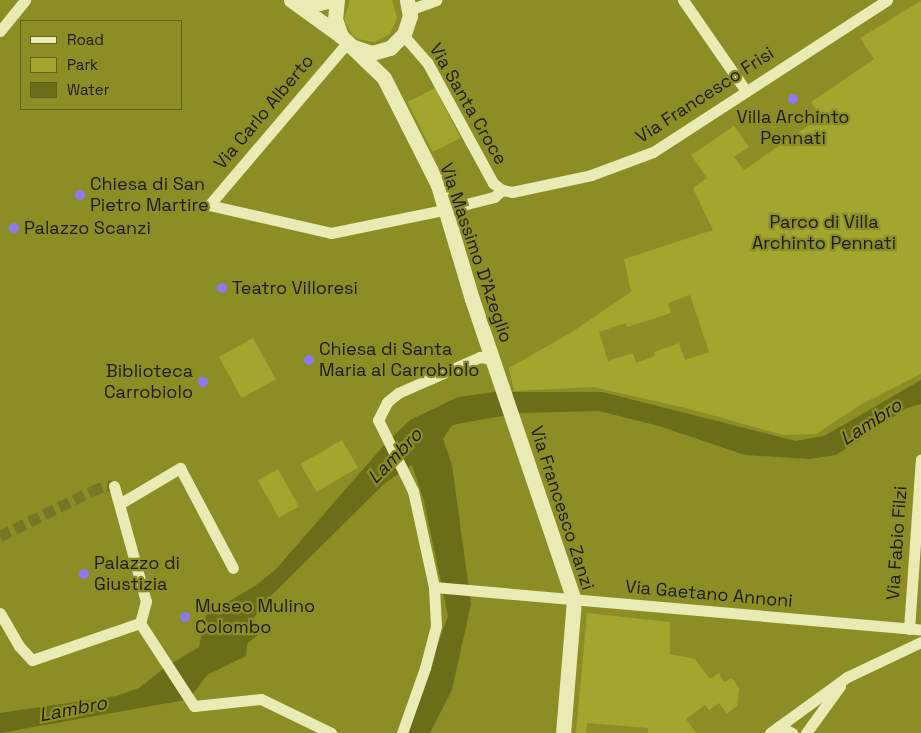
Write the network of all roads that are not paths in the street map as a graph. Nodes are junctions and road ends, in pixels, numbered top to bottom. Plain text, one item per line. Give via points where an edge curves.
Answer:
1 (25, 0) edge
2 (291, 0) edge
3 (297, 0) edge
4 (332, 0) edge
5 (338, 0) edge
6 (436, 0) edge
7 (683, 0) edge
8 (887, 0) edge
9 (408, 5) edge
10 (0, 31) edge
11 (399, 40) junction
12 (346, 41) junction
13 (384, 78) junction
14 (746, 92) junction
15 (502, 190) junction
16 (209, 205) joint
17 (444, 210) junction
18 (492, 359) junction
19 (921, 459) edge
20 (114, 486) dead end
21 (121, 503) junction
22 (233, 568) dead end
23 (437, 587) junction
24 (574, 600) junction
25 (0, 613) edge
26 (140, 623) junction
27 (909, 629) junction
28 (921, 630) edge
29 (921, 642) edge
30 (847, 677) junction
31 (775, 730) edge
32 (331, 733) edge
33 (402, 733) edge
34 (563, 733) edge
35 (792, 733) edge
36 (806, 733) edge

1 - 10 street
2 - 12 street
3 - 4 street via 319,3
5 - 12 street via 335,19
6 - 9 street
7 - 14 street
8 - 14 street, Via Francesco Frisi
9 - 11 street via 409,22
11 - 12 street via 372,53
11 - 13 street via 389,54
11 - 15 street, Via Santa Croce via 427,62 494,183
12 - 13 street, Via Massimo D'Azeglio
12 - 16 street, Via Carlo Alberto
13 - 17 street, Via Massimo D'Azeglio via 438,185
14 - 15 street, Via Francesco Frisi via 674,140 631,161 560,184 520,192
15 - 17 street, Via Francesco Frisi via 494,197
16 - 17 street, Via Francesco Frisi via 330,233
17 - 18 street, Via Massimo D'Azeglio
18 - 23 street via 480,357 421,381 392,398 378,420 405,469
18 - 24 street, Via Francesco Zanzi
19 - 27 street, Via Fabio Filzi
20 - 21 street
21 - 22 street via 180,468
21 - 26 street via 146,601
23 - 24 street, Via Gaetano Annoni
23 - 33 street via 436,626
24 - 27 street, Via Gaetano Annoni
24 - 34 street, Via Francesco Zanzi
25 - 26 street via 32,660
26 - 32 street via 191,702 261,699
27 - 28 street, Via Gaetano Annoni
29 - 30 street
30 - 31 street
30 - 36 street
31 - 35 street

